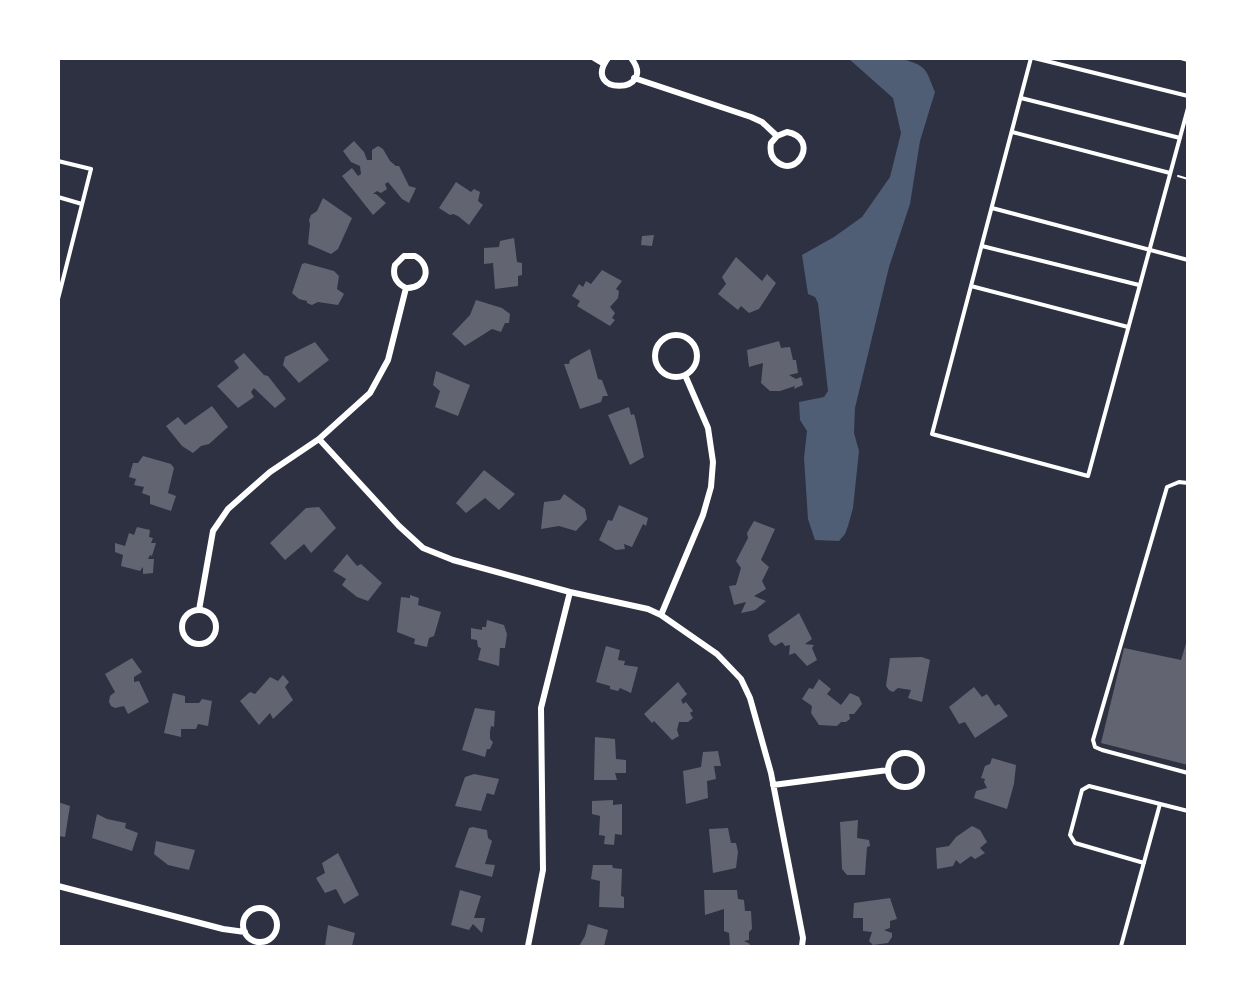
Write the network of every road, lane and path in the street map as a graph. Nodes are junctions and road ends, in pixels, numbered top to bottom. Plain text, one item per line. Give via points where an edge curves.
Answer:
1 (594, 58) edge
2 (631, 58) edge
3 (1033, 58) edge
4 (1182, 58) edge
5 (1188, 60) edge
6 (606, 61) edge
7 (634, 78) junction
8 (1188, 96) edge
9 (1021, 98) junction
10 (1188, 108) edge
11 (1012, 132) junction
12 (777, 136) junction
13 (1179, 138) junction
14 (58, 161) edge
15 (1170, 173) junction
16 (1178, 176) dead end
17 (1188, 179) edge
18 (58, 197) edge
19 (82, 204) junction
20 (992, 208) junction
21 (982, 246) junction
22 (1149, 249) junction
23 (1188, 260) edge
24 (1139, 285) junction
25 (971, 286) junction
26 (406, 288) junction
27 (58, 299) edge
28 (1128, 327) junction
29 (685, 375) junction
30 (320, 439) junction
31 (1188, 483) edge
32 (570, 592) junction
33 (199, 610) junction
34 (661, 615) junction
35 (888, 770) junction
36 (1188, 773) edge
37 (773, 785) junction
38 (1160, 804) junction
39 (1188, 811) edge
40 (1144, 863) junction
41 (58, 886) edge
42 (245, 932) junction
43 (528, 946) edge
44 (802, 946) edge
45 (1121, 946) edge

1 - 6 street
2 - 7 street via 636,67
3 - 8 lane
3 - 9 lane
4 - 5 lane
6 - 7 street via 602,69 612,86 622,87
7 - 12 street via 751,117
9 - 11 lane
9 - 13 lane
10 - 13 lane
11 - 15 lane
11 - 20 lane
12 - 12 street via 787,132 798,136 804,151 796,163 783,165 772,156 771,143
13 - 15 lane
14 - 19 lane via 91,169
15 - 22 lane
16 - 17 path
18 - 19 lane
19 - 27 lane
20 - 21 lane
20 - 22 lane
21 - 24 lane
21 - 25 lane
22 - 23 lane
22 - 24 lane
24 - 28 lane
25 - 28 lane
25 - 28 lane via 932,434 1088,476
26 - 26 street via 395,279 394,265 404,256 415,256 426,265 427,274 419,286
26 - 30 street via 388,360 370,393
29 - 29 street via 669,376 658,367 656,348 668,336 680,335 693,343 696,363
29 - 34 street via 708,428 713,462 711,488
30 - 32 street via 423,548
30 - 33 street via 270,472 228,509 213,531
31 - 36 lane via 1167,487 1093,740 1095,747 1102,750
32 - 34 street
32 - 43 street via 541,708 543,870
33 - 33 street via 213,617 215,628 211,638 198,644 186,637 182,627 189,613
34 - 37 street via 708,647 741,679 750,698
35 - 35 street via 895,756 904,753 915,757 921,772 919,779 905,787 894,783
35 - 37 street
37 - 44 street
38 - 39 lane
38 - 40 lane
38 - 40 lane via 1089,786 1082,790 1070,835 1075,843
40 - 45 lane
41 - 42 street
42 - 42 street via 245,918 254,909 266,909 276,918 277,927 269,939 256,941

